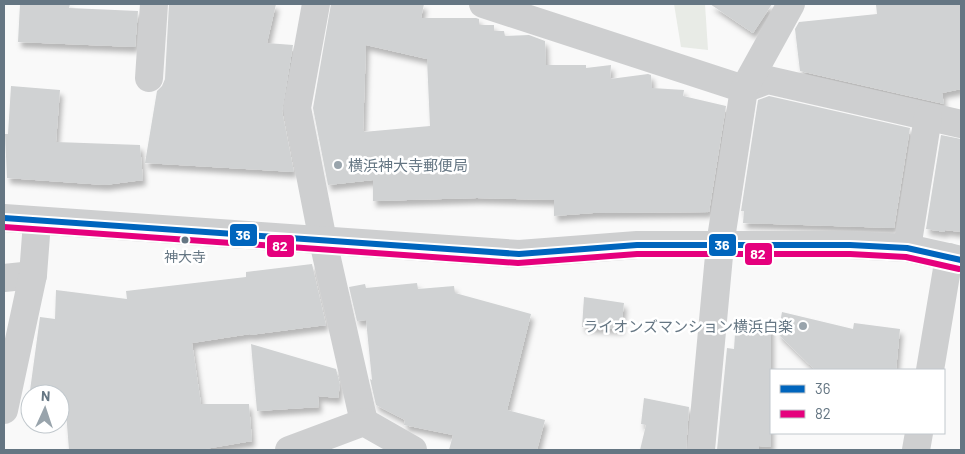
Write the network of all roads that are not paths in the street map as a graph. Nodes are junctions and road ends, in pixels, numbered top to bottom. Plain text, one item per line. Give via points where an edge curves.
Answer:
1 (154, 4) edge
2 (316, 4) edge
3 (483, 4) edge
4 (791, 4) edge
5 (150, 78) dead end
6 (744, 88) junction
7 (928, 117) junction
8 (961, 124) edge
9 (4, 218) edge
10 (37, 222) junction
11 (323, 241) junction
12 (720, 245) junction
13 (908, 248) junction
14 (955, 259) edge
15 (34, 275) junction
16 (4, 278) edge
17 (930, 369) edge
18 (4, 410) edge
19 (364, 422) junction
20 (919, 434) edge
21 (288, 450) edge
22 (413, 450) edge
23 (701, 450) edge
24 (916, 450) edge

1 - 5 street
2 - 11 street via 297,108
3 - 6 street
4 - 6 street
6 - 7 street via 768,80
6 - 12 street
7 - 8 street
7 - 13 street
9 - 10 street
10 - 11 street
10 - 15 street
11 - 12 street via 519,254 637,245
11 - 19 street
12 - 13 street
12 - 23 street
13 - 14 street
14 - 17 street
15 - 16 street
15 - 18 street
19 - 21 street
19 - 22 street
20 - 24 street

